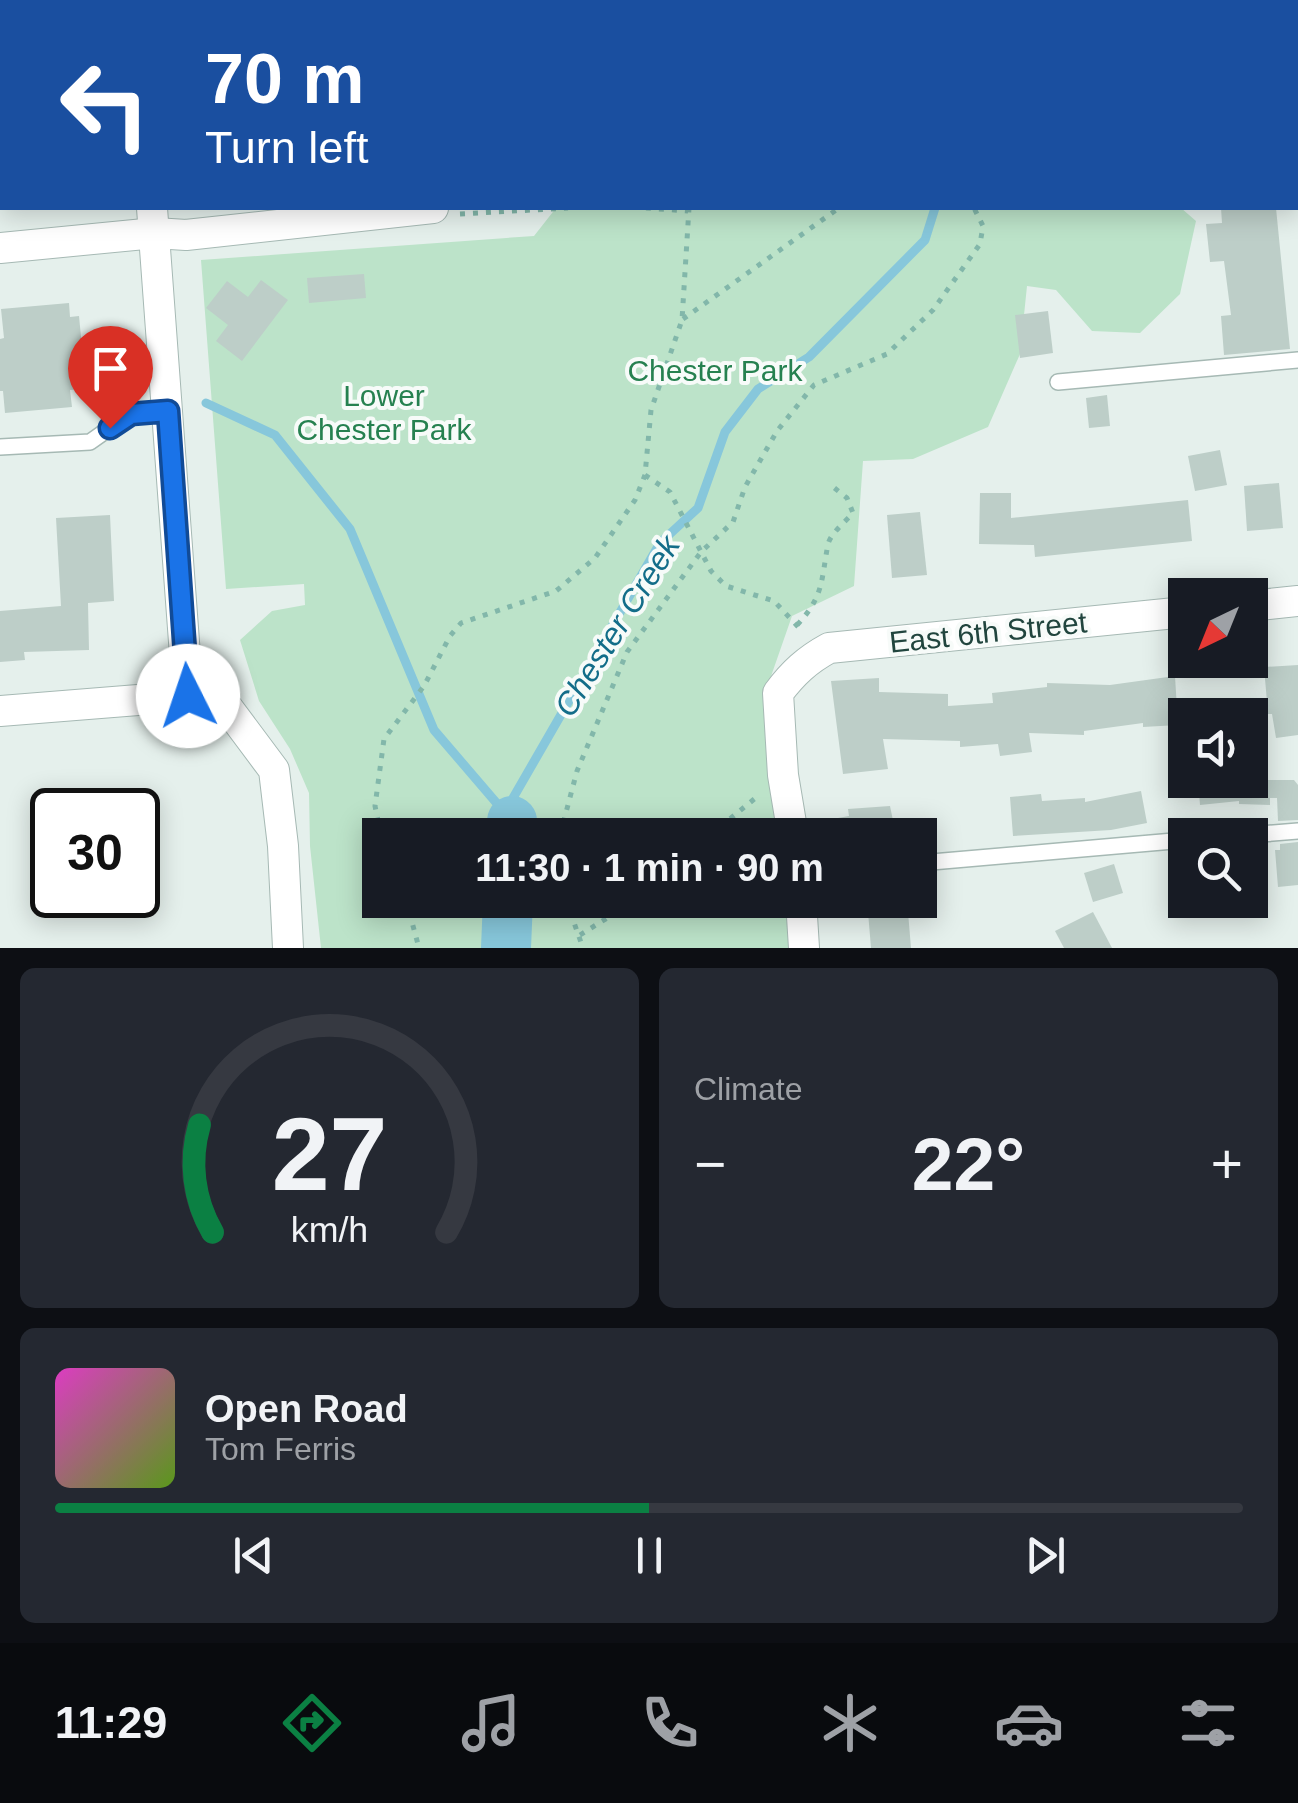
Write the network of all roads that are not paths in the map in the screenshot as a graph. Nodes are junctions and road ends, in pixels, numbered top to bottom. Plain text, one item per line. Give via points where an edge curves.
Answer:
1 (415, 210) edge
2 (154, 220) edge
3 (0, 248) edge
4 (1298, 360) edge
5 (1058, 382) dead end
6 (168, 411) junction
7 (0, 446) edge
8 (1298, 601) edge
9 (1268, 604) edge
10 (1168, 614) edge
11 (188, 696) junction
12 (0, 711) edge
13 (790, 818) edge
14 (1298, 831) edge
15 (1268, 833) edge
16 (1168, 841) edge
17 (937, 862) edge
18 (802, 918) edge
19 (288, 948) edge
20 (804, 948) edge

1 - 2 street via 186,235
2 - 3 street
2 - 6 street
4 - 5 lane
6 - 7 lane via 131,414 90,442
6 - 11 street
8 - 9 street
10 - 13 street, East 6th Street via 829,648 778,693
11 - 12 street
11 - 19 street via 227,707 274,770
14 - 15 lane
16 - 17 lane
18 - 20 street

